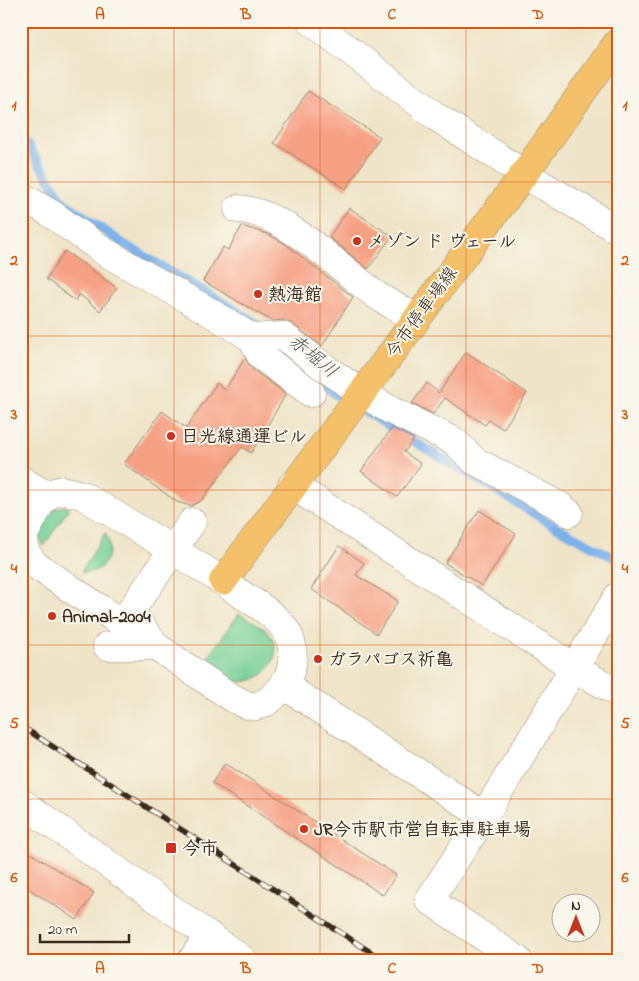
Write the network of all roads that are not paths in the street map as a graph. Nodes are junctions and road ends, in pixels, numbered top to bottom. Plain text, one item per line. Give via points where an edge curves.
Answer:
1 (311, 21) edge
2 (618, 42) edge
3 (524, 174) junction
4 (21, 196) edge
5 (238, 209) dead end
6 (618, 230) edge
7 (416, 318) junction
8 (253, 338) junction
9 (311, 393) dead end
10 (361, 394) junction
11 (21, 480) edge
12 (292, 486) junction
13 (48, 496) junction
14 (569, 513) dead end
15 (192, 522) dead end
16 (172, 550) junction
17 (223, 581) junction
18 (618, 596) edge
19 (130, 612) junction
20 (107, 646) dead end
21 (156, 646) junction
22 (206, 660) dead end
23 (573, 667) junction
24 (285, 686) junction
25 (618, 693) edge
26 (21, 802) edge
27 (484, 816) junction
28 (209, 935) junction
29 (192, 960) edge
30 (243, 960) edge
31 (518, 960) edge

1 - 3 street via 438,118
2 - 3 main road, 今市停車場線
3 - 6 street
3 - 7 main road, 今市停車場線
4 - 8 street via 105,252
5 - 7 street via 249,209 276,220 378,296
7 - 10 main road, 今市停車場線
8 - 9 street via 261,356
8 - 10 street via 283,336
10 - 12 main road, 今市停車場線
10 - 14 street via 454,441 475,461
11 - 13 street
12 - 17 main road, 今市停車場線
12 - 23 street
13 - 16 street via 62,490 82,495
13 - 21 street via 42,501 24,536 24,551 34,564
15 - 16 street
16 - 17 street
16 - 19 street
17 - 24 street via 278,620 289,633 293,645 292,667
18 - 23 street
19 - 21 street
19 - 22 street
20 - 21 street
21 - 24 street via 246,705 267,702
23 - 25 street
23 - 27 street
24 - 27 street
26 - 28 street
27 - 31 street via 429,900
28 - 29 street
28 - 30 street

